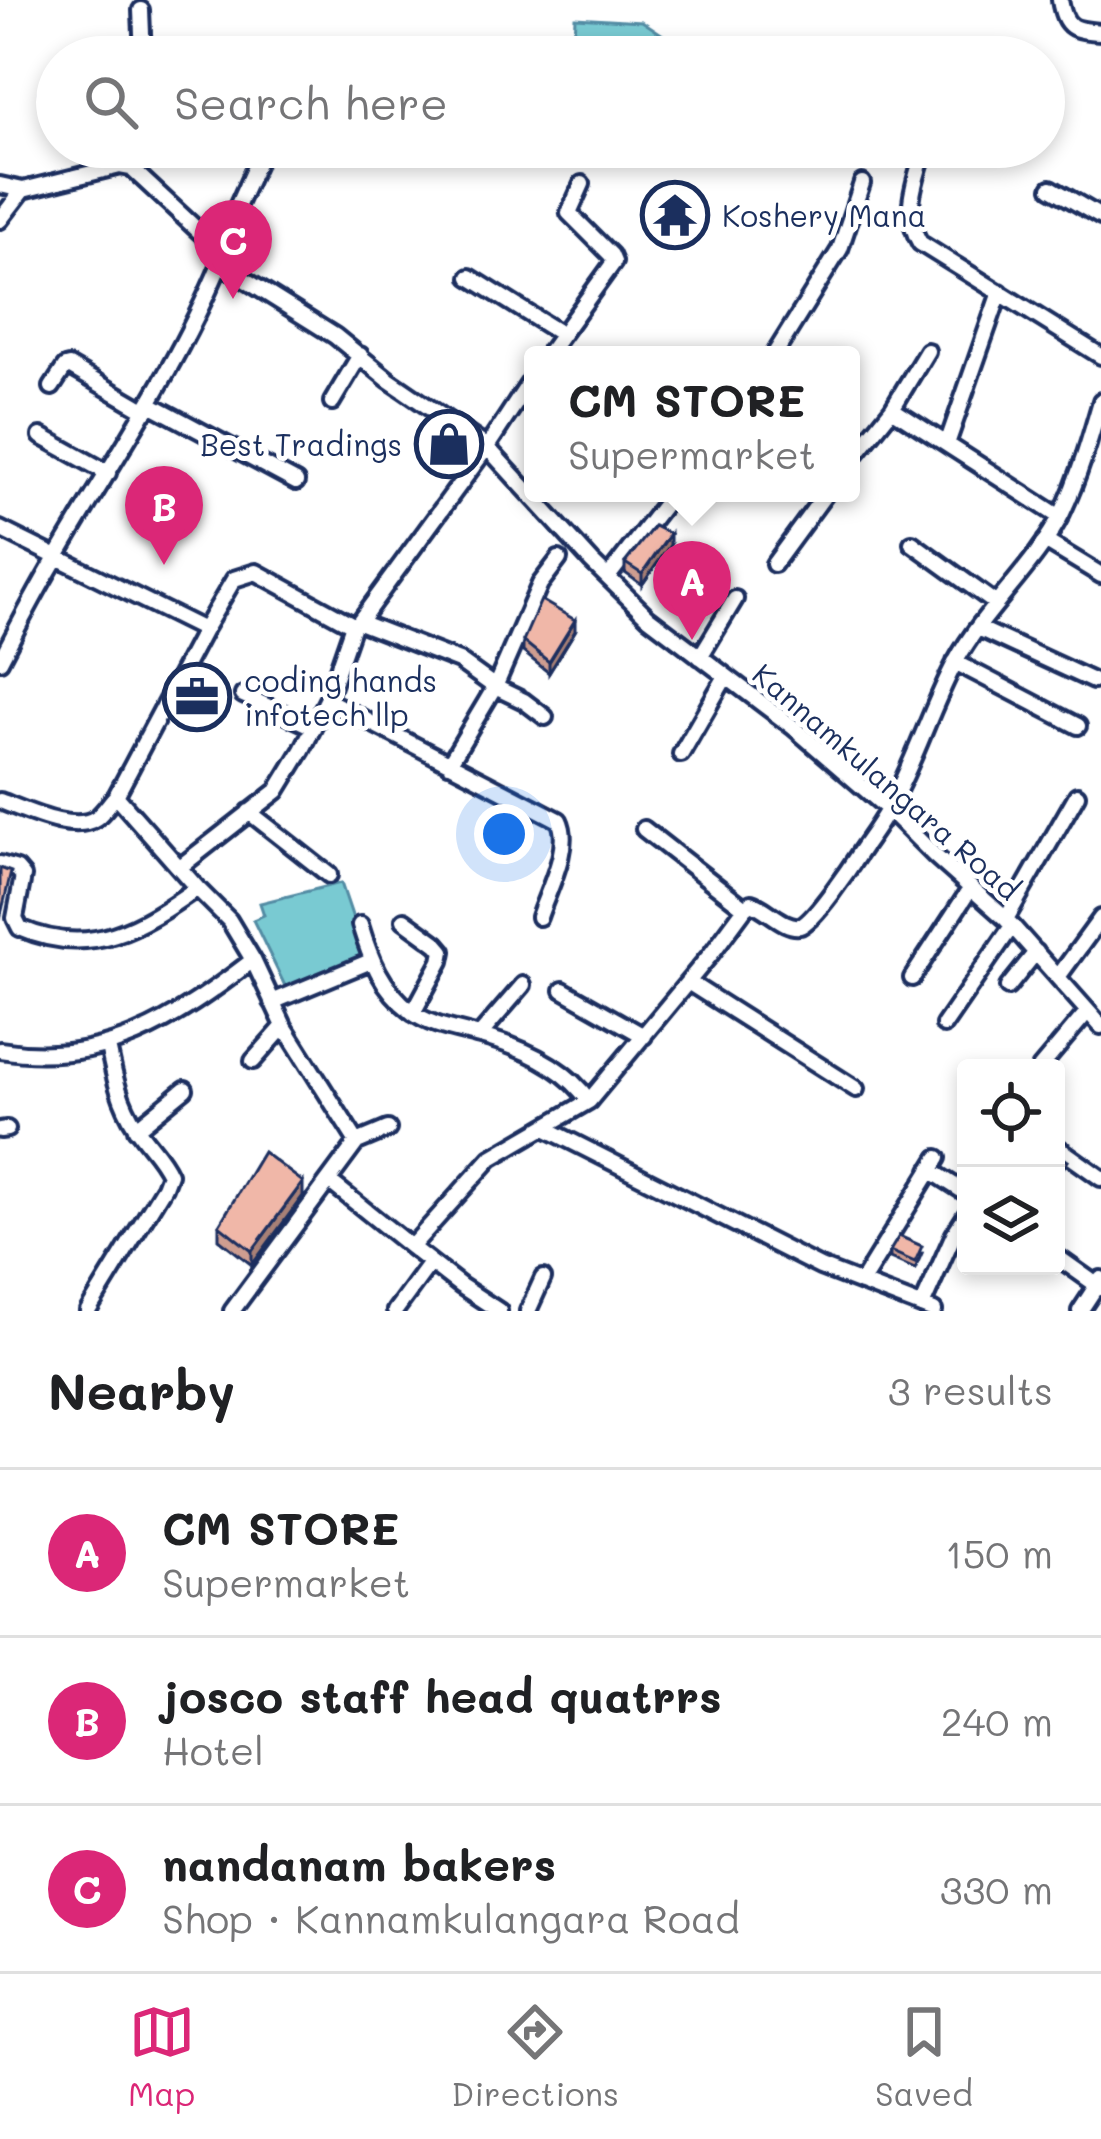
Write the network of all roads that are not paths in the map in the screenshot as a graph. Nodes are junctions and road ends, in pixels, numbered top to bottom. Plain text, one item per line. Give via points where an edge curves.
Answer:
1 (1060, 0) edge
2 (141, 10) dead end
3 (1101, 32) edge
4 (142, 36) edge
5 (122, 168) edge
6 (127, 168) edge
7 (255, 168) edge
8 (919, 168) edge
9 (862, 183) dead end
10 (582, 184) dead end
11 (0, 185) edge
12 (1051, 188) dead end
13 (23, 190) junction
14 (1101, 217) edge
15 (0, 220) edge
16 (219, 256) junction
17 (470, 277) dead end
18 (1000, 292) junction
19 (561, 334) junction
20 (554, 346) edge
21 (780, 346) edge
22 (927, 351) dead end
23 (360, 355) junction
24 (1101, 356) edge
25 (52, 387) dead end
26 (524, 391) edge
27 (1101, 401) edge
28 (332, 402) dead end
29 (148, 407) junction
30 (892, 409) junction
31 (41, 436) dead end
32 (947, 444) junction
33 (1095, 444) edge
34 (487, 447) junction
35 (860, 449) edge
36 (108, 473) junction
37 (296, 482) dead end
38 (524, 487) edge
39 (538, 502) edge
40 (667, 502) edge
41 (819, 502) edge
42 (1060, 517) junction
43 (0, 529) edge
44 (1045, 541) junction
45 (912, 543) dead end
46 (56, 557) junction
47 (559, 559) dead end
48 (774, 564) dead end
49 (1101, 575) edge
50 (608, 577) junction
51 (735, 599) dead end
52 (995, 603) junction
53 (356, 623) junction
54 (978, 628) junction
55 (204, 630) junction
56 (700, 657) junction
57 (0, 661) edge
58 (956, 662) junction
59 (726, 676) junction
60 (1093, 681) dead end
61 (495, 687) junction
62 (243, 695) dead end
63 (327, 700) junction
64 (545, 717) dead end
65 (1078, 726) dead end
66 (313, 728) junction
67 (681, 754) dead end
68 (449, 764) junction
69 (1077, 795) dead end
70 (116, 796) junction
71 (0, 801) edge
72 (889, 809) junction
73 (249, 812) junction
74 (644, 829) dead end
75 (0, 864) edge
76 (180, 867) junction
77 (329, 875) dead end
78 (197, 888) junction
79 (970, 889) junction
80 (745, 908) junction
81 (539, 917) dead end
82 (1101, 918) edge
83 (404, 920) dead end
84 (1009, 922) junction
85 (360, 925) dead end
86 (1036, 952) junction
87 (254, 960) junction
88 (371, 961) junction
89 (912, 977) dead end
90 (1058, 977) junction
91 (688, 982) junction
92 (523, 985) dead end
93 (1008, 987) dead end
94 (563, 990) dead end
95 (272, 1002) junction
96 (1088, 1011) junction
97 (413, 1013) junction
98 (944, 1025) dead end
99 (284, 1026) junction
100 (1101, 1026) edge
101 (479, 1036) junction
102 (644, 1036) junction
103 (108, 1046) junction
104 (0, 1050) edge
105 (1048, 1059) edge
106 (253, 1061) dead end
107 (185, 1089) dead end
108 (856, 1089) dead end
109 (589, 1101) junction
110 (545, 1128) junction
111 (136, 1129) junction
112 (388, 1129) dead end
113 (357, 1142) junction
114 (1065, 1152) edge
115 (1101, 1178) edge
116 (328, 1181) junction
117 (957, 1184) edge
118 (957, 1229) edge
119 (410, 1247) junction
120 (1065, 1262) edge
121 (430, 1263) junction
122 (543, 1278) dead end
123 (861, 1283) junction
124 (1100, 1284) edge
125 (928, 1308) edge
126 (88, 1311) edge
127 (232, 1311) edge
128 (395, 1311) edge
129 (499, 1311) edge
130 (528, 1311) edge
131 (1080, 1311) edge

1 - 3 street via 1070,26
2 - 4 street
5 - 13 street
6 - 16 street, Kannamkulangara Road
7 - 16 street
8 - 18 street via 908,211 920,242
9 - 21 street via 840,249
10 - 19 street via 569,213 614,262
11 - 13 street
12 - 14 street
13 - 15 street
16 - 23 street, Kannamkulangara Road
16 - 29 street
17 - 19 street
18 - 24 street
18 - 32 street
19 - 20 street
22 - 30 street
23 - 28 street
23 - 34 street, Kannamkulangara Road
25 - 29 street via 69,366
26 - 34 street
27 - 33 street
29 - 36 street
29 - 37 street
30 - 32 street
30 - 35 street
31 - 36 street
32 - 42 street
33 - 42 street
34 - 38 street, Kannamkulangara Road
34 - 53 street
36 - 46 street
39 - 50 street, Kannamkulangara Road
40 - 50 street
41 - 48 street
42 - 44 street
43 - 46 street
44 - 49 street
44 - 52 street
45 - 52 street
46 - 55 street
46 - 57 street
47 - 61 street
50 - 56 street, Kannamkulangara Road
51 - 56 street
52 - 54 street
53 - 55 street via 256,572 234,579
53 - 61 street via 459,661
53 - 63 street
54 - 58 street
54 - 60 street
55 - 70 street
56 - 59 street, Kannamkulangara Road
58 - 65 street
58 - 72 street
59 - 67 street
59 - 72 street, Kannamkulangara Road
61 - 64 street
61 - 68 street
62 - 66 street
63 - 66 street
63 - 68 street
66 - 73 street via 277,791
68 - 81 street via 559,820 563,846
69 - 84 street
70 - 71 street via 84,823
70 - 76 street
72 - 79 street, Kannamkulangara Road
72 - 80 street via 804,925 758,904
73 - 76 street
73 - 77 street
74 - 80 street
75 - 78 street via 23,876 14,918 20,928 79,941 150,921
76 - 78 street
78 - 87 street
79 - 84 street, Kannamkulangara Road
79 - 89 street
80 - 91 street
82 - 90 street
83 - 97 street via 442,951
84 - 86 street, Kannamkulangara Road
84 - 98 street
85 - 88 street
86 - 90 street, Kannamkulangara Road
86 - 93 street
87 - 95 street
87 - 103 street via 176,1015
88 - 95 street
88 - 97 street
90 - 96 street, Kannamkulangara Road
91 - 102 street
91 - 108 street
92 - 101 street
94 - 102 street
95 - 99 street
96 - 100 street, Kannamkulangara Road
96 - 105 street
97 - 101 street
99 - 106 street
99 - 113 street
101 - 109 street via 564,1072
102 - 109 street
103 - 104 street
103 - 111 street via 118,1097
107 - 111 street
109 - 110 street
110 - 119 street via 491,1158
110 - 123 street
111 - 126 street via 169,1174
112 - 113 street
113 - 116 street
114 - 115 street
116 - 119 street
116 - 127 street
117 - 123 street via 934,1164
118 - 125 street
119 - 121 street
120 - 124 street
121 - 128 street
121 - 129 street
122 - 130 street
123 - 125 street
124 - 131 street

